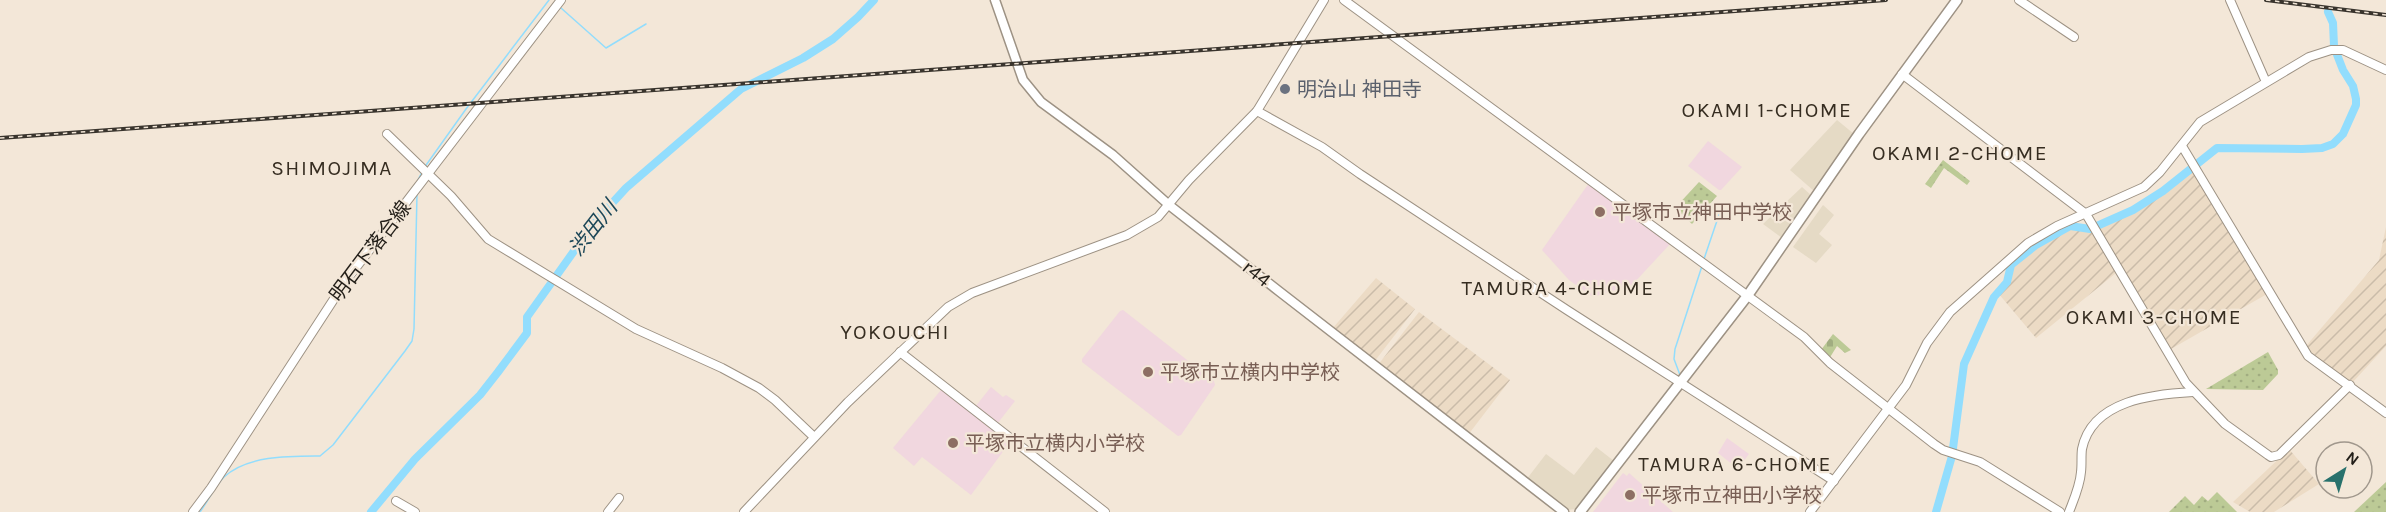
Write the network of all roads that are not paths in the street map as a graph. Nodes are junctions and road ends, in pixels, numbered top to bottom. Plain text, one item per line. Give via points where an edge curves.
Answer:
1 (547, 0) edge
2 (561, 0) edge
3 (995, 0) edge
4 (1324, 0) edge
5 (1344, 0) edge
6 (1957, 0) edge
7 (1964, 0) edge
8 (2019, 0) edge
9 (2230, 0) edge
10 (555, 7) junction
11 (2074, 37) dead end
12 (2386, 69) edge
13 (1904, 76) junction
14 (2266, 82) junction
15 (1257, 111) junction
16 (387, 134) dead end
17 (2182, 146) junction
18 (425, 171) junction
19 (1169, 205) junction
20 (2086, 214) junction
21 (1750, 297) junction
22 (900, 352) junction
23 (1683, 384) junction
24 (2350, 385) junction
25 (2193, 392) junction
26 (1888, 408) junction
27 (2386, 413) edge
28 (814, 437) junction
29 (1834, 481) junction
30 (619, 498) dead end
31 (396, 501) dead end
32 (193, 512) edge
33 (415, 512) edge
34 (608, 512) edge
35 (744, 512) edge
36 (1105, 512) edge
37 (1564, 512) edge
38 (1580, 512) edge
39 (1587, 512) edge
40 (1810, 512) edge
41 (2060, 512) edge
42 (2069, 512) edge

1 - 10 street
2 - 10 street, 明石下落合線
3 - 19 main road, r44 via 1019,71 1031,92 1113,155
4 - 15 street
5 - 21 street
6 - 13 highway
7 - 13 highway
8 - 11 street
9 - 14 street
10 - 18 street, 明石下落合線
12 - 14 street via 2337,49 2309,57
13 - 20 street
13 - 21 highway
14 - 17 street via 2200,122
15 - 19 street
15 - 23 street via 1322,147
16 - 18 street
17 - 20 street via 2144,187
17 - 24 street via 2308,356
18 - 28 street via 488,238 636,329 759,388
18 - 32 street, 明石下落合線 via 345,282
19 - 22 street via 1151,222 1127,235 960,298
19 - 37 main road, r44
20 - 25 street
20 - 26 street via 2028,243 1961,301 1927,343 1906,385
21 - 23 highway
21 - 26 street
22 - 28 street
22 - 36 street
23 - 29 street
23 - 38 highway
23 - 39 highway
24 - 25 street via 2279,455 2271,457 2225,424
24 - 27 street
25 - 42 street via 2140,398 2098,421 2082,450 2080,479
26 - 29 street
26 - 41 street via 1934,444 1980,462
28 - 35 street
29 - 40 street
30 - 34 street
31 - 33 street

